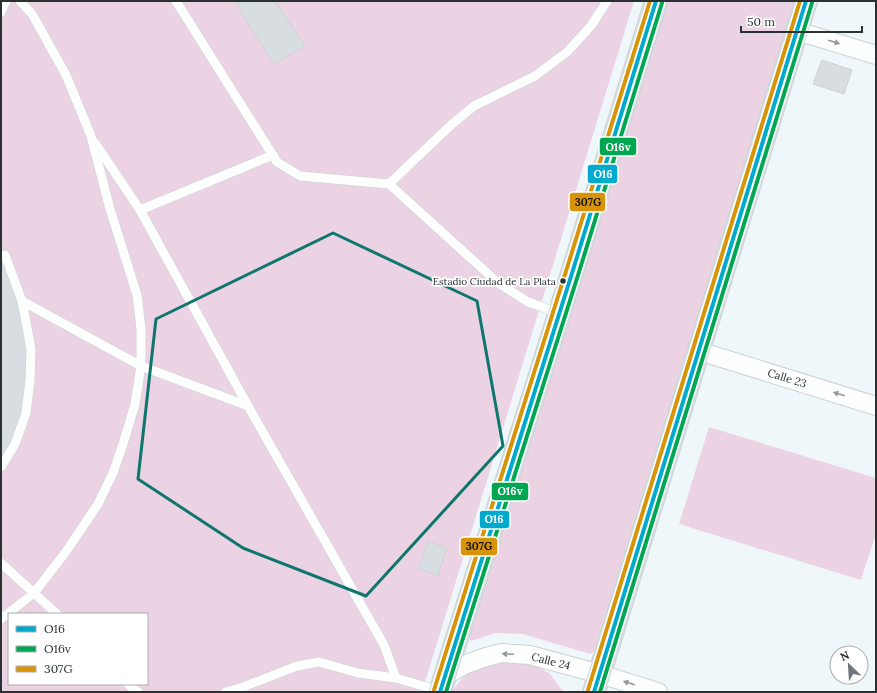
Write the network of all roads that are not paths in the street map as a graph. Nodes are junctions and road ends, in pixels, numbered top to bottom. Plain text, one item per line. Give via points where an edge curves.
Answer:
1 (6, 1) edge
2 (20, 1) edge
3 (176, 1) edge
4 (607, 1) edge
5 (656, 1) edge
6 (806, 1) edge
7 (1, 12) edge
8 (797, 31) junction
9 (876, 55) edge
10 (91, 136) junction
11 (273, 155) junction
12 (389, 184) junction
13 (140, 210) junction
14 (5, 255) dead end
15 (22, 301) junction
16 (559, 313) junction
17 (699, 351) junction
18 (141, 366) junction
19 (248, 406) junction
20 (876, 406) edge
21 (1, 467) edge
22 (1, 563) edge
23 (34, 594) junction
24 (9, 613) edge
25 (56, 613) edge
26 (396, 678) junction
27 (597, 683) edge
28 (129, 685) edge
29 (442, 686) edge
30 (138, 692) edge
31 (226, 692) edge
32 (658, 692) edge

1 - 7 lane
2 - 10 lane via 32,14 66,75
3 - 11 lane
4 - 12 lane via 591,26 568,52 535,76 474,106
5 - 16 highway
6 - 8 highway
8 -> 9 street
8 - 17 highway
10 - 13 lane
10 - 18 lane via 110,209 137,295 141,329
11 - 12 lane via 277,162 300,176
11 - 13 lane
12 - 16 lane via 497,282 528,302
13 - 19 lane
14 - 15 lane
15 - 18 lane
15 - 21 lane via 31,348 26,413 15,444
16 - 29 highway
20 -> 17 street, Calle 23
17 - 27 highway
18 - 19 lane
18 - 23 lane via 135,404 113,473 98,504
19 - 26 lane via 384,644
22 - 23 lane
23 - 24 lane
23 - 25 lane
26 - 29 lane
26 - 31 lane via 358,673 319,662 297,666
27 -> 29 street, Calle 24 via 530,655 502,653 464,665
32 -> 27 street, Calle 24
28 - 30 lane

